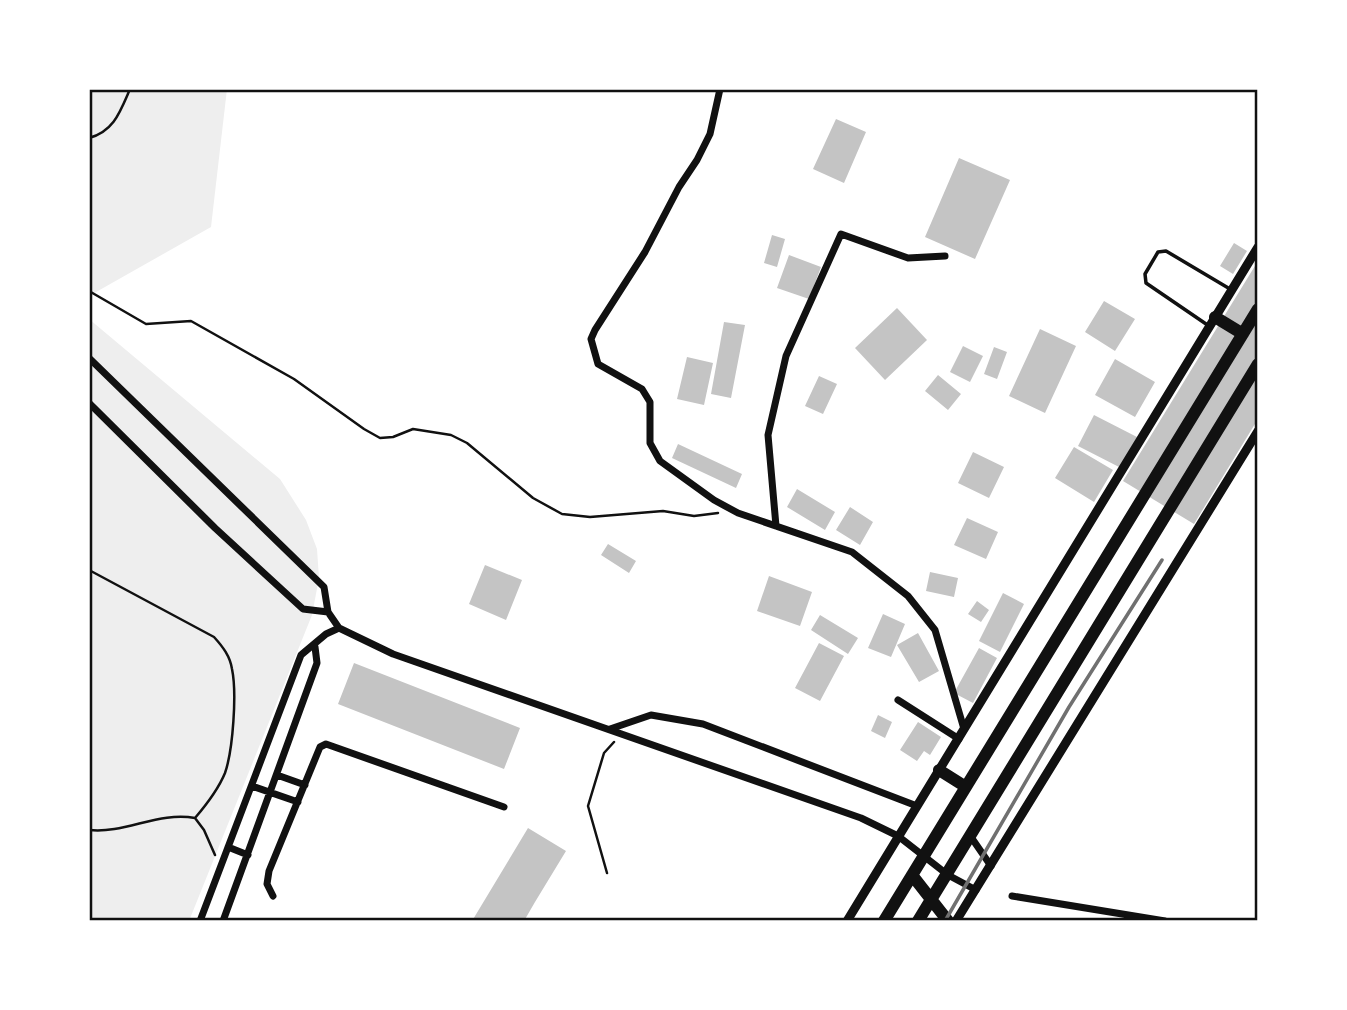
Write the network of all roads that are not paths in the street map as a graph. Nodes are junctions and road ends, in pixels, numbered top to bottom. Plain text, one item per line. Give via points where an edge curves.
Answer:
1 (720, 89) edge
2 (1258, 247) edge
3 (945, 256) dead end
4 (1231, 290) junction
5 (1258, 309) edge
6 (1212, 321) junction
7 (1243, 334) junction
8 (89, 358) edge
9 (1258, 364) edge
10 (89, 402) edge
11 (1256, 437) edge
12 (776, 526) junction
13 (328, 612) junction
14 (339, 628) junction
15 (315, 646) junction
16 (898, 700) dead end
17 (964, 729) junction
18 (610, 730) junction
19 (959, 739) junction
20 (939, 770) junction
21 (277, 775) junction
22 (304, 785) junction
23 (252, 786) junction
24 (966, 787) junction
25 (270, 792) junction
26 (298, 802) junction
27 (917, 806) junction
28 (504, 807) dead end
29 (898, 836) junction
30 (971, 837) junction
31 (228, 847) junction
32 (247, 855) junction
33 (923, 857) junction
34 (991, 866) junction
35 (948, 874) junction
36 (912, 875) junction
37 (976, 890) junction
38 (273, 896) dead end
39 (1012, 896) dead end
40 (932, 900) junction
41 (200, 921) edge
42 (223, 921) edge
43 (847, 921) edge
44 (884, 921) edge
45 (918, 921) edge
46 (948, 921) edge
47 (956, 921) edge
48 (1165, 921) edge

1 - 12 street via 710,134 697,160 591,339 598,363 642,389 650,402 650,443 660,461 729,508
2 - 4 street
3 - 12 street via 908,258 841,234 786,356 768,435
4 - 6 street
4 - 6 lane via 1166,251 1158,252 1150,263 1146,283
5 - 7 main road
6 - 7 main road
6 - 17 street
7 - 24 main road
8 - 13 street via 324,587
9 - 30 main road
10 - 13 street via 303,608
11 - 34 street
12 - 17 street via 852,552 908,596 935,630
13 - 14 street
14 - 15 street
14 - 18 street via 393,654
15 - 21 street via 317,663
15 - 23 street via 302,655
16 - 19 street
17 - 19 street
18 - 27 street via 651,715 703,724
18 - 29 street via 861,818
19 - 20 street
20 - 24 main road
20 - 27 street
21 - 22 street
21 - 25 street
22 - 26 street
22 - 28 street via 320,747 326,744
23 - 25 street
23 - 31 street
24 - 33 main road
25 - 26 street
25 - 32 street
26 - 38 street via 270,871 267,884
27 - 29 street
29 - 33 street
29 - 43 street
30 - 34 street
30 - 35 main road
31 - 32 street
31 - 41 street
32 - 42 street
33 - 35 street
33 - 36 main road
34 - 37 street
35 - 37 street
35 - 40 main road
36 - 40 main road
36 - 44 main road
37 - 47 street
39 - 48 street
40 - 45 main road
40 - 46 main road

